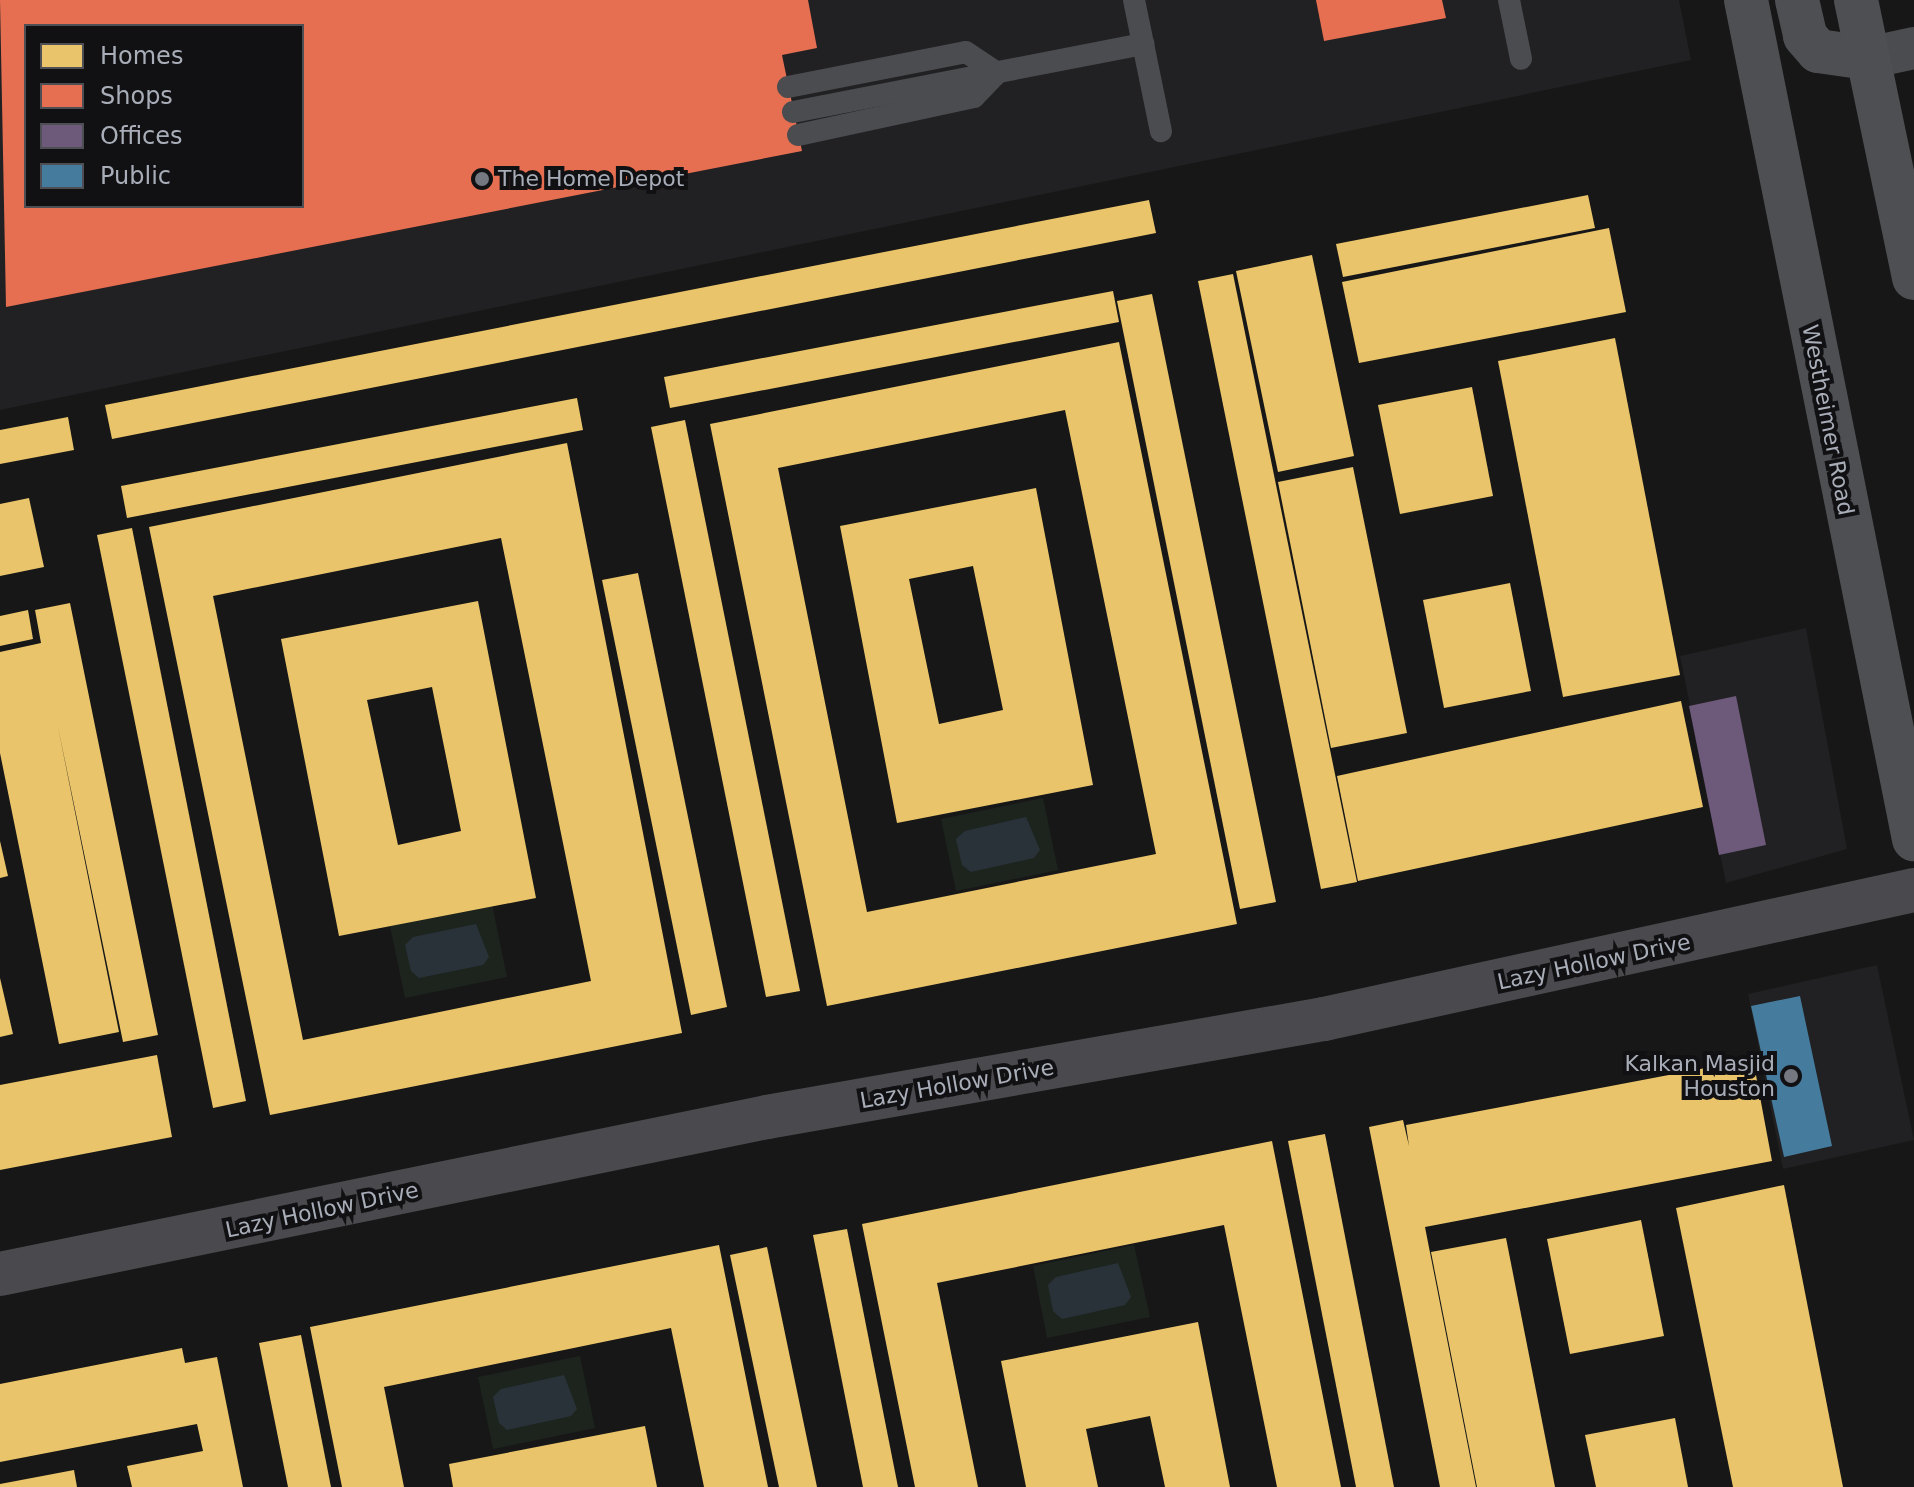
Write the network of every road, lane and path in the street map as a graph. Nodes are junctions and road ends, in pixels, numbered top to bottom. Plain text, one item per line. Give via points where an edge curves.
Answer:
1 (1134, 0) edge
2 (1509, 0) edge
3 (1746, 0) edge
4 (1797, 0) edge
5 (1856, 0) edge
6 (1143, 44) junction
7 (1914, 48) edge
8 (1868, 58) junction
9 (1521, 59) dead end
10 (997, 73) junction
11 (788, 87) dead end
12 (793, 112) dead end
13 (1161, 131) dead end
14 (798, 135) dead end
15 (1914, 278) edge
16 (1914, 839) edge
17 (1914, 890) edge
18 (0, 1274) edge

1 - 6 lane
2 - 9 lane
3 - 16 main road, Westheimer Road
4 - 8 main road via 1805,36 1818,51
5 - 8 main road
6 - 10 lane
6 - 13 lane
7 - 8 street
8 - 15 main road
10 - 11 lane via 966,52
10 - 12 lane
10 - 14 lane via 974,97
17 - 18 street, Lazy Hollow Drive via 1324,1019 767,1117

